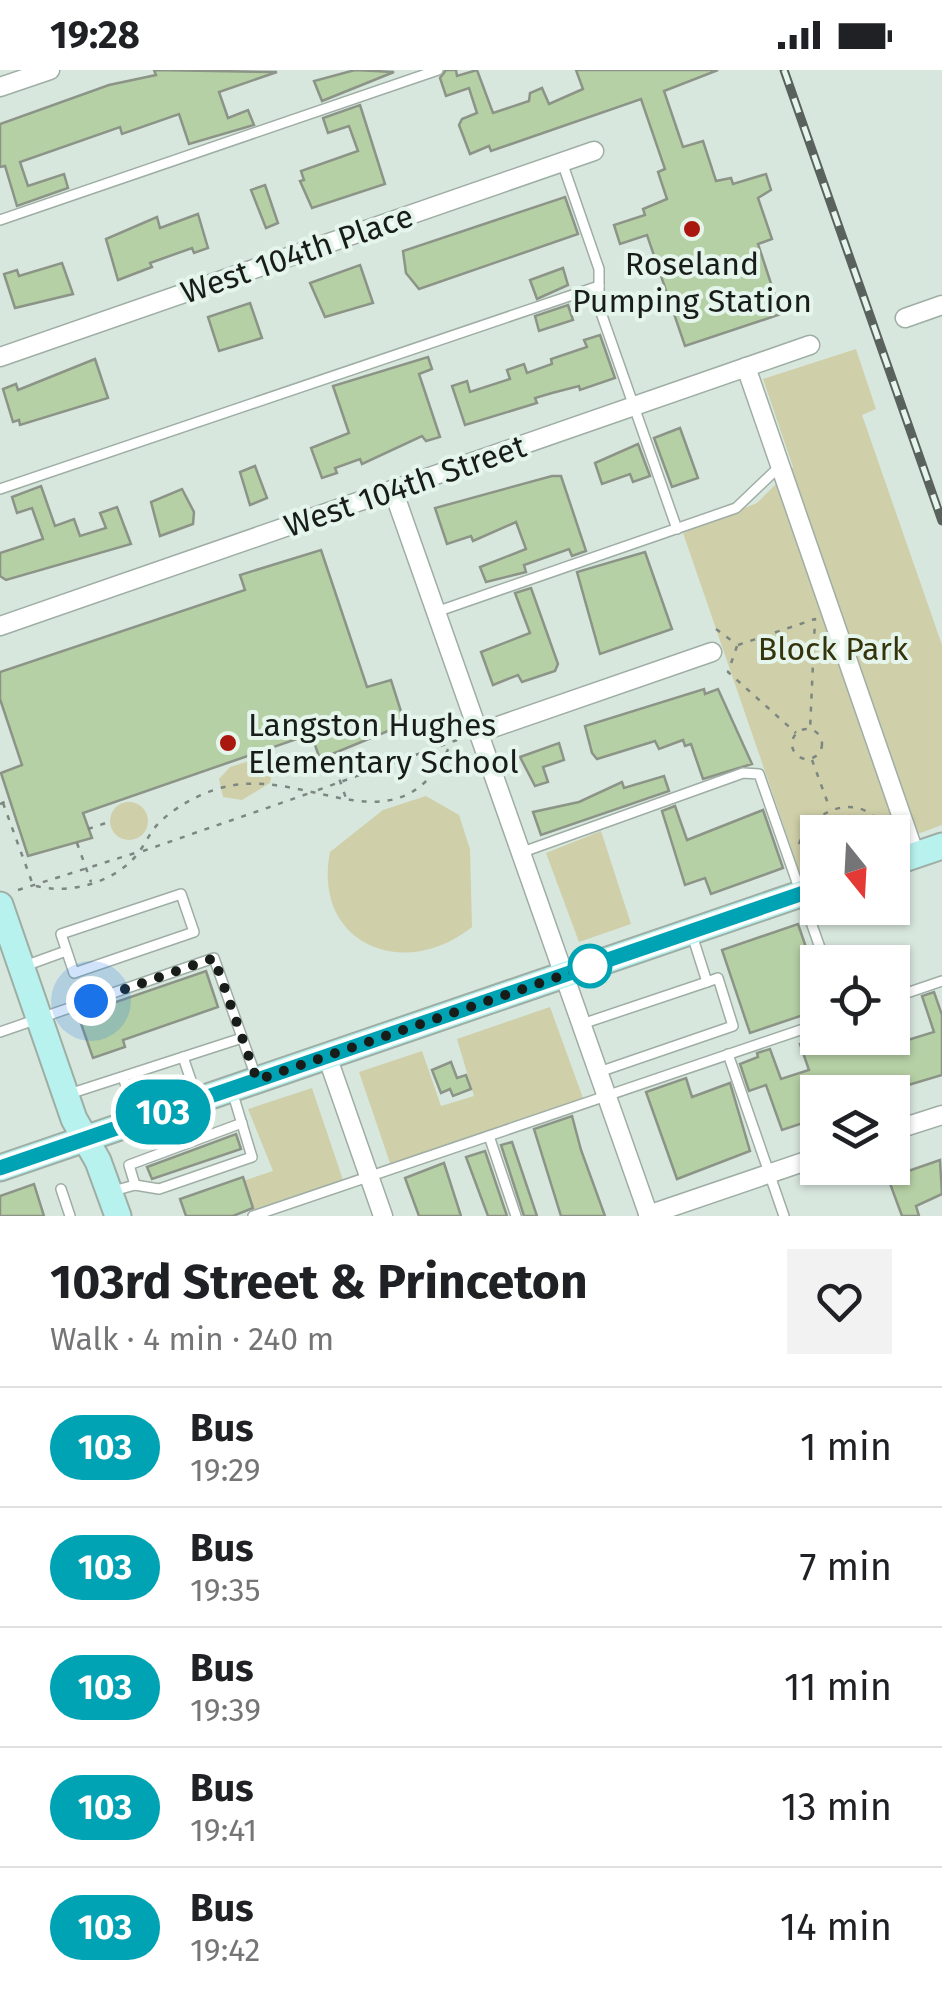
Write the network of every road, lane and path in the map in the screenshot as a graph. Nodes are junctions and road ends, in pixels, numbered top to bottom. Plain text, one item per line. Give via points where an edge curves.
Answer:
1 (50, 70) edge
2 (438, 70) edge
3 (0, 87) edge
4 (594, 151) dead end
5 (562, 162) junction
6 (0, 220) edge
7 (599, 286) junction
8 (942, 305) edge
9 (905, 318) dead end
10 (810, 345) dead end
11 (0, 357) edge
12 (746, 367) junction
13 (634, 406) junction
14 (781, 466) junction
15 (0, 489) edge
16 (393, 490) junction
17 (676, 529) junction
18 (436, 612) junction
19 (0, 626) edge
20 (716, 629) dead end
21 (738, 645) junction
22 (712, 652) dead end
23 (810, 730) junction
24 (478, 733) junction
25 (796, 734) junction
26 (457, 740) dead end
27 (451, 742) junction
28 (331, 755) dead end
29 (810, 759) junction
30 (340, 782) junction
31 (315, 792) junction
32 (10, 800) dead end
33 (347, 802) junction
34 (2, 803) edge
35 (830, 810) junction
36 (869, 815) edge
37 (890, 815) edge
38 (110, 822) dead end
39 (88, 829) dead end
40 (77, 843) dead end
41 (942, 846) edge
42 (799, 849) dead end
43 (139, 852) junction
44 (520, 852) junction
45 (910, 857) edge
46 (800, 868) edge
47 (86, 869) junction
48 (91, 883) junction
49 (34, 886) junction
50 (800, 894) edge
51 (9, 898) edge
52 (691, 932) junction
53 (66, 951) junction
54 (22, 968) junction
55 (565, 975) junction
56 (942, 981) edge
57 (707, 982) junction
58 (910, 992) edge
59 (39, 1019) junction
60 (582, 1024) junction
61 (800, 1030) edge
62 (0, 1032) edge
63 (242, 1038) junction
64 (728, 1054) junction
65 (327, 1056) junction
66 (184, 1057) junction
67 (599, 1072) junction
68 (122, 1077) junction
69 (257, 1080) junction
70 (232, 1089) junction
71 (66, 1095) junction
72 (607, 1095) junction
73 (198, 1100) junction
74 (942, 1115) edge
75 (138, 1121) junction
76 (242, 1123) junction
77 (910, 1126) edge
78 (488, 1136) junction
79 (86, 1138) junction
80 (800, 1163) edge
81 (0, 1168) edge
82 (769, 1173) junction
83 (369, 1176) junction
84 (61, 1188) dead end
85 (121, 1198) edge
86 (70, 1216) edge
87 (253, 1216) edge
88 (383, 1216) edge
89 (516, 1216) edge
90 (648, 1216) edge
91 (784, 1216) edge

1 - 3 street
2 - 6 lane
4 - 5 street, West 104th Place
5 - 7 lane
5 - 11 street, West 104th Place
7 - 13 lane via 599,306
7 - 15 lane
8 - 9 street
10 - 12 street, West 104th Street
12 - 13 street, West 104th Street
12 - 14 street
13 - 16 street, West 104th Street
13 - 17 lane
14 - 17 lane via 736,508
14 - 37 street
16 - 18 street
16 - 19 street, West 104th Street
17 - 18 lane
18 - 24 street
20 - 21 path
21 - 23 path via 815,619
21 - 25 path via 728,672
22 - 24 street
23 - 25 path
23 - 29 path via 822,744
24 - 44 street
25 - 29 path via 794,751
26 - 27 path
27 - 30 path
27 - 33 path via 432,776 410,792 385,802
28 - 30 path
29 - 35 path
30 - 31 path
30 - 33 path
31 - 33 path
31 - 43 path
31 - 43 path via 276,783 207,793 162,820
32 - 34 path
34 - 49 path
35 - 36 path via 844,806
35 - 42 path via 808,824
38 - 39 path
40 - 47 path
41 - 45 main road
43 - 47 path
43 - 48 path
44 - 46 lane via 752,772 762,779
44 - 55 street
47 - 48 path
47 - 49 path
48 - 49 path
49 - 51 path
50 - 52 main road
51 - 54 main road
52 - 55 main road
52 - 57 lane
53 - 53 lane via 74,973 194,932 180,894 61,934
53 - 54 lane
54 - 59 main road
55 - 60 street
55 - 65 main road
56 - 58 lane
57 - 60 lane
57 - 67 lane via 718,978 732,1026
59 - 62 lane
59 - 63 lane via 214,958
59 - 71 main road
60 - 67 street
61 - 64 lane
63 - 66 lane
63 - 69 lane
64 - 72 lane
64 - 82 lane
65 - 69 main road
65 - 83 street
66 - 68 lane
66 - 73 lane
67 - 72 street
68 - 71 lane
68 - 75 lane
69 - 70 main road
70 - 73 main road
70 - 76 lane
71 - 79 main road
72 - 78 lane
72 - 90 street
73 - 75 main road
74 - 77 street
75 - 79 main road
76 - 85 lane via 129,1165
76 - 85 lane via 252,1157
78 - 83 lane
78 - 89 lane
79 - 81 main road
79 - 85 main road
80 - 82 street
82 - 90 street
82 - 91 lane
83 - 87 lane
83 - 88 street
84 - 86 lane

